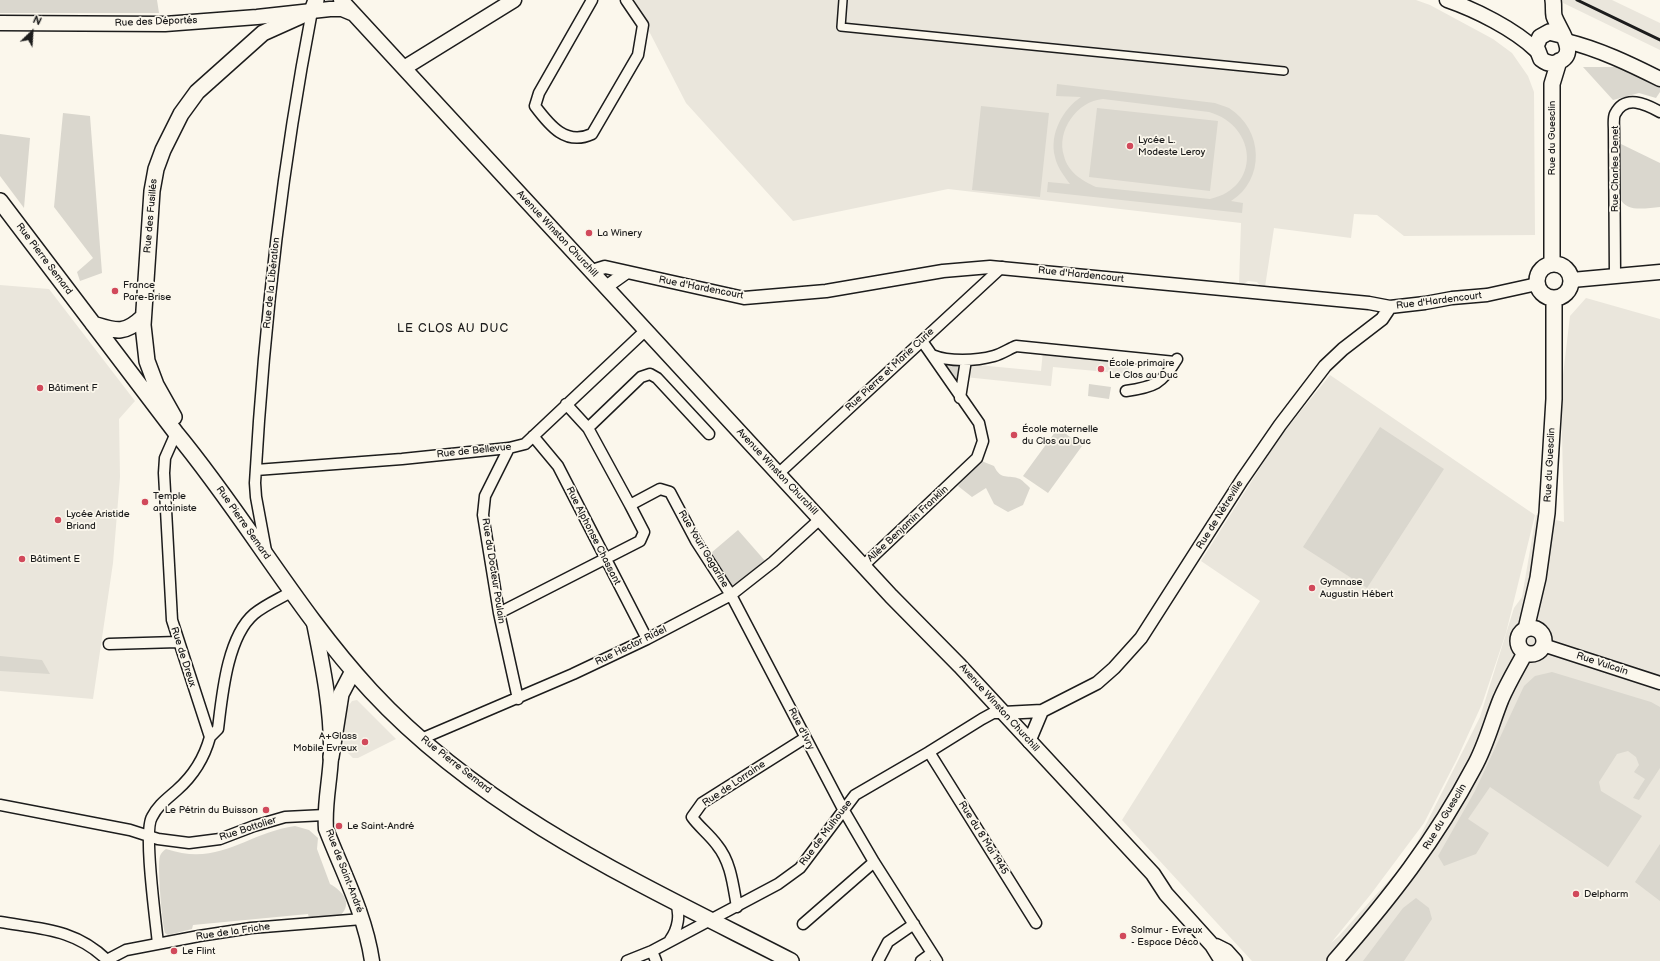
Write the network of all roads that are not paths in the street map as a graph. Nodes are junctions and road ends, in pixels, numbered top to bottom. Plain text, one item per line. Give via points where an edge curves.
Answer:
1 (341, 0) edge
2 (514, 0) edge
3 (592, 0) edge
4 (626, 0) edge
5 (843, 0) edge
6 (1447, 0) edge
7 (314, 5) edge
8 (1554, 6) edge
9 (356, 15) junction
10 (0, 23) edge
11 (1564, 38) junction
12 (1548, 50) junction
13 (1603, 54) junction
14 (404, 68) junction
15 (1284, 71) dead end
16 (1660, 79) edge
17 (1660, 112) edge
18 (0, 201) edge
19 (1552, 264) junction
20 (1002, 267) junction
21 (592, 271) junction
22 (627, 272) junction
23 (1660, 272) edge
24 (1615, 276) junction
25 (1572, 280) junction
26 (1537, 284) junction
27 (606, 287) junction
28 (1554, 299) junction
29 (1390, 307) junction
30 (143, 317) junction
31 (93, 324) junction
32 (646, 330) junction
33 (922, 341) junction
34 (932, 355) junction
35 (966, 360) junction
36 (147, 361) joint
37 (1126, 392) dead end
38 (960, 398) junction
39 (566, 404) junction
40 (588, 428) junction
41 (176, 432) junction
42 (709, 434) dead end
43 (533, 436) junction
44 (509, 448) junction
45 (206, 469) junction
46 (256, 470) junction
47 (778, 474) junction
48 (630, 505) junction
49 (820, 518) junction
50 (268, 557) junction
51 (605, 559) junction
52 (863, 566) junction
53 (291, 592) junction
54 (731, 595) junction
55 (499, 613) junction
56 (314, 623) junction
57 (1526, 629) junction
58 (647, 639) junction
59 (178, 642) junction
60 (109, 644) dead end
61 (1543, 645) junction
62 (1525, 653) junction
63 (353, 670) junction
64 (1660, 683) edge
65 (518, 699) junction
66 (1042, 711) junction
67 (1003, 713) junction
68 (210, 737) junction
69 (806, 738) junction
70 (421, 739) junction
71 (1029, 742) junction
72 (929, 752) junction
73 (331, 757) junction
74 (0, 805) edge
75 (843, 810) junction
76 (325, 815) junction
77 (148, 836) junction
78 (874, 862) junction
79 (675, 901) junction
80 (737, 907) junction
81 (362, 919) junction
82 (711, 920) junction
83 (0, 922) edge
84 (1036, 923) dead end
85 (803, 924) dead end
86 (914, 924) junction
87 (669, 942) junction
88 (158, 944) junction
89 (1212, 945) junction
90 (652, 951) junction
91 (934, 957) edge
92 (107, 960) edge
93 (372, 961) edge
94 (627, 961) edge
95 (656, 961) edge
96 (792, 961) edge
97 (878, 961) edge
98 (921, 961) edge
99 (1222, 961) edge
100 (1235, 961) edge
101 (1335, 961) edge

1 - 9 main road, Avenue Winston Churchill
2 - 14 main road
3 - 4 street via 539,93 535,106 560,133 576,139 592,134 638,55 643,25
5 - 15 street via 841,27
6 - 12 main road via 1466,7
7 - 9 main road, Rue des Déportés via 342,9
7 - 10 main road, Rue des Déportés via 165,24
7 - 30 main road, Rue des Fusillés via 263,33 197,92 181,114 156,169 152,191
7 - 46 street, Rue de la Libération via 274,251
8 - 11 main road
8 - 12 main road
9 - 14 main road, Avenue Winston Churchill
11 - 12 main road via 1554,32
11 - 12 main road via 1568,50
11 - 13 main road
12 - 13 main road
12 - 19 main road, Rue du Guesclin via 1552,84
13 - 16 main road
14 - 21 main road, Avenue Winston Churchill
17 - 24 street, Rue Charles Denet via 1632,101 1615,114
18 - 31 main road, Rue Pierre Semard
19 - 25 main road via 1566,268
19 - 26 main road via 1540,272
20 - 22 street, Rue d'Hardencourt via 966,268 826,291 744,298
20 - 29 street, Rue d'Hardencourt
20 - 33 street, Rue Pierre et Marie Curie
21 - 22 street, Rue d'Hardencourt via 605,267
21 - 27 main road, Avenue Winston Churchill
22 - 27 street
23 - 24 main road
24 - 25 main road
25 - 28 main road via 1568,291 1562,297
26 - 28 main road via 1543,295
26 - 29 street, Rue d'Hardencourt via 1487,295
27 - 32 main road, Avenue Winston Churchill
28 - 57 main road, Rue du Guesclin via 1554,399 1547,513 1538,578
29 - 66 street, Rue de Nétreville via 1382,318 1325,366 1280,425 1141,638 1097,683
30 - 31 main road via 132,327 116,331
30 - 36 main road, Rue des Fusillés
31 - 41 main road, Rue Pierre Semard
32 - 39 street, Rue de Bellevue
32 - 47 main road, Avenue Winston Churchill
33 - 34 street, Allée Benjamin Franklin
33 - 47 street, Rue Pierre et Marie Curie
34 - 35 street via 938,358
34 - 38 street, Allée Benjamin Franklin
35 - 37 street via 994,356 1016,346 1176,360 1162,379 1150,388
35 - 38 street
36 - 45 main road, Rue Pierre Semard via 156,385
38 - 52 street, Allée Benjamin Franklin via 979,423 983,441 977,458
39 - 40 street
39 - 43 street, Rue de Bellevue
40 - 42 street via 642,377 650,374 657,378
40 - 48 street
41 - 45 main road, Rue Pierre Semard
41 - 59 street, Rue de Dreux via 165,458 164,473 172,620
43 - 44 street, Rue de Bellevue via 525,444
43 - 51 street, Rue Alphonse Chassant via 558,466
44 - 46 street, Rue de Bellevue
44 - 55 street, Rue du Docteur Poulain via 485,496 483,515
45 - 50 main road, Rue Pierre Semard
46 - 50 street, Rue de la Libération via 256,497
47 - 49 main road, Avenue Winston Churchill
48 - 51 street via 644,532 640,541
48 - 54 street, Rue Youri Gagarine via 660,489 670,492 696,540
49 - 52 main road, Avenue Winston Churchill
49 - 54 street, Rue Hector Ridel via 773,562
50 - 53 main road, Rue Pierre Semard
51 - 55 street
51 - 58 street, Rue Alphonse Chassant
52 - 67 main road, Avenue Winston Churchill
53 - 56 main road, Rue Pierre Semard
53 - 68 street via 253,615 246,623 229,663 218,729
54 - 58 street, Rue Hector Ridel
54 - 69 street, Rue d'Ivry
55 - 65 street, Rue du Docteur Poulain
56 - 63 main road, Rue Pierre Semard
56 - 73 main road, Rue de Saint-André via 328,693
57 - 61 main road via 1536,629 1540,632 1543,636
57 - 62 main road via 1518,638 1519,647
58 - 65 street, Rue Hector Ridel
59 - 60 street
59 - 68 street, Rue de Dreux
61 - 62 main road via 1534,654
61 - 64 street, Rue Vulcain
62 - 101 main road, Rue du Guesclin via 1502,698 1476,765 1443,823 1380,911
63 - 70 main road, Rue Pierre Semard
63 - 73 main road via 341,694
65 - 70 street, Rue Hector Ridel
66 - 67 street, Rue de Nétreville
66 - 71 street
67 - 71 main road, Avenue Winston Churchill
67 - 72 street, Rue de Mulhouse via 993,713
68 - 77 street via 206,754 195,772 161,803 151,818
69 - 75 street, Rue d'Ivry
69 - 80 street, Rue de Lorraine via 702,803 692,817 725,855 731,872
70 - 79 main road, Rue Pierre Semard via 466,776 522,815 572,846
71 - 89 main road, Avenue Winston Churchill via 1154,874 1166,894
72 - 75 street, Rue de Mulhouse via 855,796
72 - 84 street, Rue du 8 Mai 1945
73 - 76 main road, Rue de Saint-André
74 - 77 street, Rue Bottolier via 130,830
75 - 78 street, Rue d'Ivry
75 - 80 street, Rue de Mulhouse via 816,850 800,868 778,884
76 - 77 street, Rue Bottolier via 285,817 220,839 189,842
76 - 81 main road, Rue de Saint-André via 326,829
77 - 88 street
78 - 85 street
78 - 86 street, Rue d'Ivry
79 - 82 main road, Rue Pierre Semard
79 - 87 street via 678,918 675,934
80 - 82 street, Rue de Mulhouse
81 - 88 street, Rue de la Friche via 251,928
81 - 93 main road, Rue de Saint-André
82 - 87 street, Rue de Mulhouse
82 - 96 main road, Rue Pierre Semard
83 - 92 street via 70,934 96,949
86 - 91 street, Rue d'Ivry
86 - 97 street via 888,942
87 - 90 street, Rue de Mulhouse
88 - 92 street, Rue de la Friche via 126,950
89 - 99 main road
89 - 100 main road via 1226,951
90 - 94 street, Rue de Mulhouse
90 - 95 street
91 - 98 street

